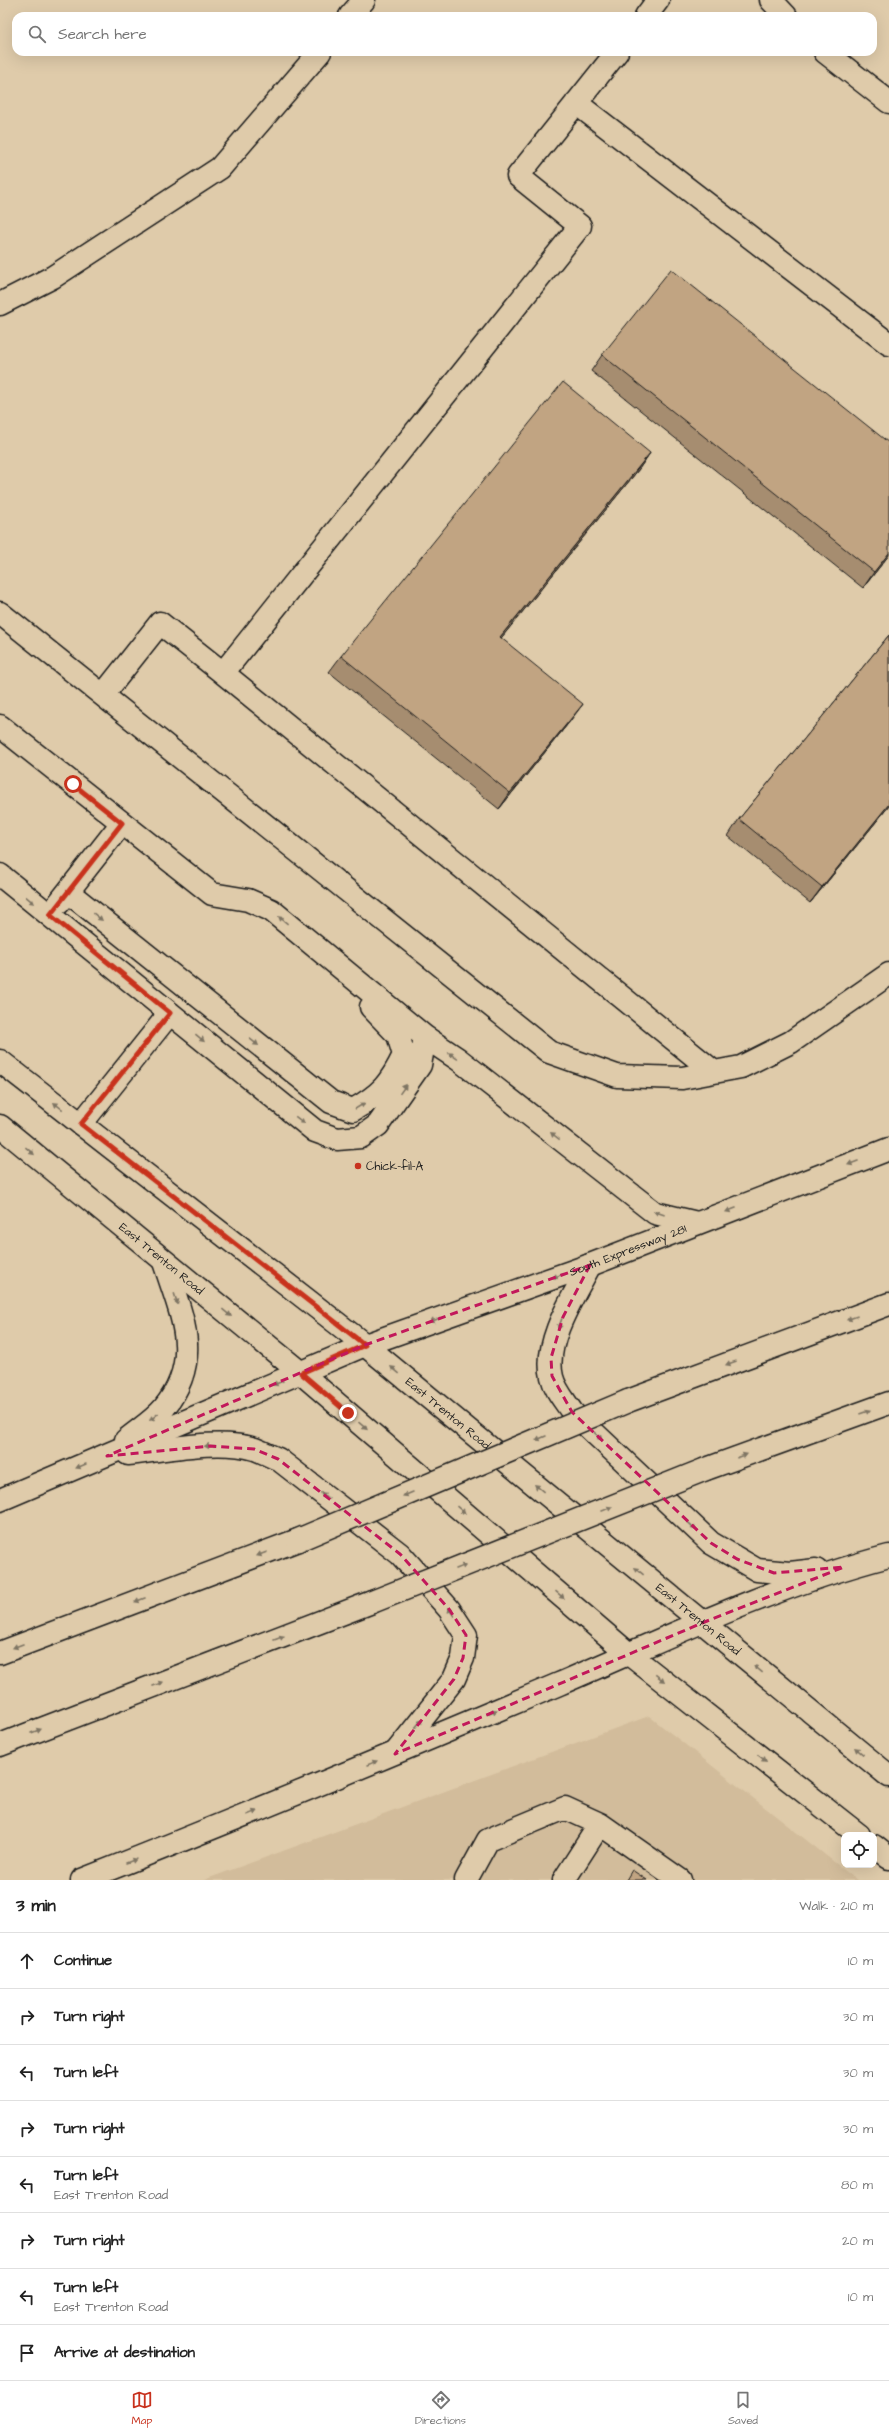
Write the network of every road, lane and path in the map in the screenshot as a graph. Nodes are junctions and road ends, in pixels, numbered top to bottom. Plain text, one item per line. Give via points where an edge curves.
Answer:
1 (364, 0) edge
2 (658, 0) edge
3 (771, 0) edge
4 (354, 12) edge
5 (649, 12) edge
6 (782, 12) edge
7 (317, 56) edge
8 (614, 56) edge
9 (830, 56) edge
10 (889, 102) edge
11 (576, 103) junction
12 (0, 304) edge
13 (889, 344) edge
14 (0, 613) edge
15 (223, 673) junction
16 (103, 695) junction
17 (0, 726) edge
18 (122, 823) junction
19 (0, 875) edge
20 (68, 892) junction
21 (212, 894) junction
22 (50, 915) junction
23 (889, 974) edge
24 (170, 1013) junction
25 (425, 1037) junction
26 (0, 1060) edge
27 (714, 1072) junction
28 (81, 1124) junction
29 (0, 1126) edge
30 (889, 1149) edge
31 (697, 1223) junction
32 (164, 1262) junction
33 (590, 1265) junction
34 (889, 1304) edge
35 (365, 1345) junction
36 (301, 1373) junction
37 (889, 1403) edge
38 (107, 1456) junction
39 (0, 1500) edge
40 (889, 1556) edge
41 (844, 1567) junction
42 (702, 1623) junction
43 (0, 1653) edge
44 (629, 1654) junction
45 (0, 1745) edge
46 (395, 1754) junction
47 (889, 1776) edge
48 (600, 1824) junction
49 (856, 1832) edge
50 (877, 1848) edge
51 (889, 1858) edge
52 (82, 1880) edge
53 (466, 1880) edge
54 (564, 1880) edge
55 (680, 1880) edge

1 - 4 main road
2 - 5 main road
3 - 6 main road
7 - 12 main road via 220,168 53,277
8 - 11 main road
9 - 10 main road
11 - 13 main road
11 - 15 main road via 518,176 580,226
14 - 16 main road
15 - 16 main road via 160,623
15 - 27 main road
16 - 27 main road via 549,1052 617,1076 682,1078
17 - 18 main road
18 - 20 main road
18 - 21 main road
19 -> 22 main road
20 -> 21 main road via 331,1102 353,1110 377,1095 394,1074 404,1055 398,1035 370,1006 290,943 252,915
20 - 22 main road
25 -> 21 main road via 271,910 248,900
22 - 24 main road
23 - 27 main road via 791,1042 741,1067
24 -> 25 main road via 315,1132 337,1139 362,1137 378,1125 420,1065
24 - 28 main road
31 -> 25 main road via 655,1213 458,1059
28 -> 26 main road, East Trenton Road
28 - 35 main road, East Trenton Road
29 -> 32 main road, East Trenton Road
30 -> 31 main road, South Expressway 281
31 - 33 main road, South Expressway 281
32 -> 36 main road, East Trenton Road
32 -> 38 main road via 186,1337 182,1379 163,1410
33 -> 35 main road, South Expressway 281
33 -> 41 main road via 563,1317 551,1358 552,1376 559,1393 572,1412 711,1543 737,1560 757,1570 774,1573
34 -> 43 main road, bridge via 628,1401 298,1540
35 - 36 main road, South Expressway 281
42 -> 35 main road, East Trenton Road
36 -> 38 main road, South Expressway 281
36 -> 44 main road, East Trenton Road
45 -> 37 main road, bridge via 706,1470
38 -> 39 main road, South Expressway 281
46 -> 38 main road via 454,1679 463,1658 466,1635 449,1609 400,1554 278,1459 254,1449 210,1446
40 - 41 main road
41 - 42 main road
42 - 44 main road
47 -> 42 main road, East Trenton Road
46 -> 44 main road
44 -> 49 main road, East Trenton Road
52 -> 46 main road
48 - 53 main road via 565,1808 488,1840
48 - 54 main road
48 - 55 main road
50 - 51 main road

